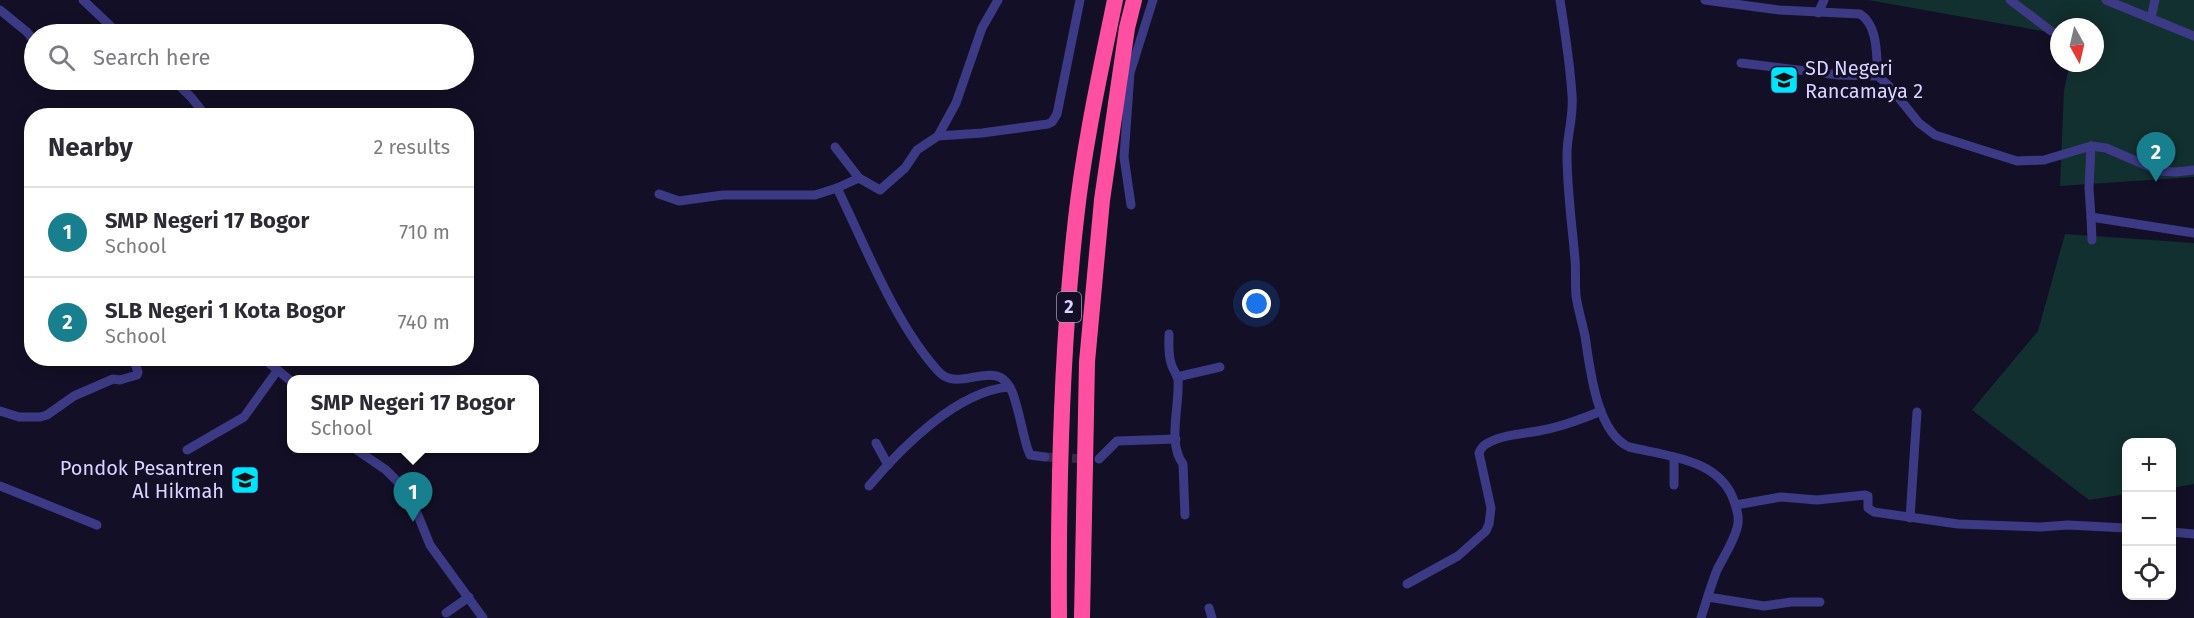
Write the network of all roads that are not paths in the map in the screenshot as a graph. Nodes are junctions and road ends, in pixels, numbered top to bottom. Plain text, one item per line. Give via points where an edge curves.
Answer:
1 (83, 0) edge
2 (998, 0) edge
3 (1080, 0) edge
4 (1115, 0) edge
5 (1134, 0) edge
6 (1153, 0) edge
7 (1560, 0) edge
8 (1705, 0) edge
9 (1824, 0) edge
10 (2010, 0) edge
11 (2106, 0) edge
12 (2155, 0) edge
13 (0, 10) edge
14 (1818, 13) junction
15 (2151, 18) junction
16 (108, 24) edge
17 (24, 30) edge
18 (2050, 30) edge
19 (2194, 36) edge
20 (1741, 63) dead end
21 (1878, 76) junction
22 (184, 90) edge
23 (200, 108) edge
24 (938, 136) junction
25 (2091, 146) junction
26 (835, 147) dead end
27 (2194, 170) edge
28 (859, 178) junction
29 (837, 188) junction
30 (659, 194) dead end
31 (1131, 205) dead end
32 (2091, 217) junction
33 (2194, 233) edge
34 (2092, 240) dead end
35 (1169, 334) dead end
36 (136, 366) edge
37 (272, 366) edge
38 (1220, 367) dead end
39 (277, 371) junction
40 (1177, 377) junction
41 (287, 379) edge
42 (1009, 387) junction
43 (0, 411) edge
44 (1601, 411) junction
45 (1917, 412) dead end
46 (1176, 440) junction
47 (876, 443) dead end
48 (187, 450) dead end
49 (361, 453) edge
50 (1045, 457) tunnel mouth
51 (1674, 457) junction
52 (1099, 459) tunnel mouth
53 (888, 465) junction
54 (1674, 485) dead end
55 (0, 486) edge
56 (869, 486) dead end
57 (1736, 505) junction
58 (1185, 515) dead end
59 (1910, 518) junction
60 (97, 525) dead end
61 (2122, 528) edge
62 (2176, 532) edge
63 (2194, 534) edge
64 (1407, 584) dead end
65 (469, 597) junction
66 (1708, 597) junction
67 (1820, 602) dead end
68 (1209, 608) dead end
69 (446, 613) dead end
70 (483, 618) edge
71 (1059, 618) edge
72 (1082, 618) edge
73 (1212, 618) edge
74 (1701, 618) edge

1 - 16 street
2 - 24 street via 982,28 956,104
3 - 24 street via 1053,122 1038,127
4 - 71 highway, 2 via 1076,219 1062,442
5 - 72 highway, 2 via 1102,200 1087,362
6 - 31 street via 1130,73 1124,157
7 - 44 street via 1573,97 1567,189 1576,293
8 - 14 street
9 - 14 street
10 - 18 street
11 - 15 street
12 - 15 street
13 - 17 street
14 - 21 street via 1855,13 1865,18 1873,34
15 - 19 street
20 - 21 street
21 - 25 street via 1919,123 1935,135 1960,144 2026,162
22 - 23 street
24 - 28 street via 917,150 882,190
25 - 27 street via 2106,148 2159,171
25 - 32 street
26 - 28 street
28 - 29 street
29 - 30 street via 814,195 723,195 679,201
29 - 42 street via 912,338 939,372 958,381 984,374 997,376
32 - 33 street
32 - 34 street
35 - 40 street via 1171,365
36 - 43 street via 137,375 113,379 74,396 47,415 32,418
37 - 39 street
38 - 40 street
39 - 41 street
39 - 48 street via 244,417
40 - 46 street
42 - 50 street via 1030,455
42 - 53 street via 986,391 956,407 913,438
44 - 51 street via 1612,433 1624,445
44 - 64 street via 1481,447 1491,508 1486,531 1458,556
45 - 59 street
46 - 52 street via 1116,441
46 - 58 street via 1178,458 1183,464
47 - 53 street
49 - 65 street via 386,470 411,498 430,545
51 - 54 street
51 - 57 street via 1716,474 1728,487
53 - 56 street
55 - 60 street
57 - 59 street via 1781,497 1817,500 1865,495 1869,509
57 - 66 street via 1738,527
59 - 61 street via 1958,524
62 - 63 street
65 - 69 street
65 - 70 street
66 - 67 street via 1764,606
66 - 74 street
68 - 73 street

